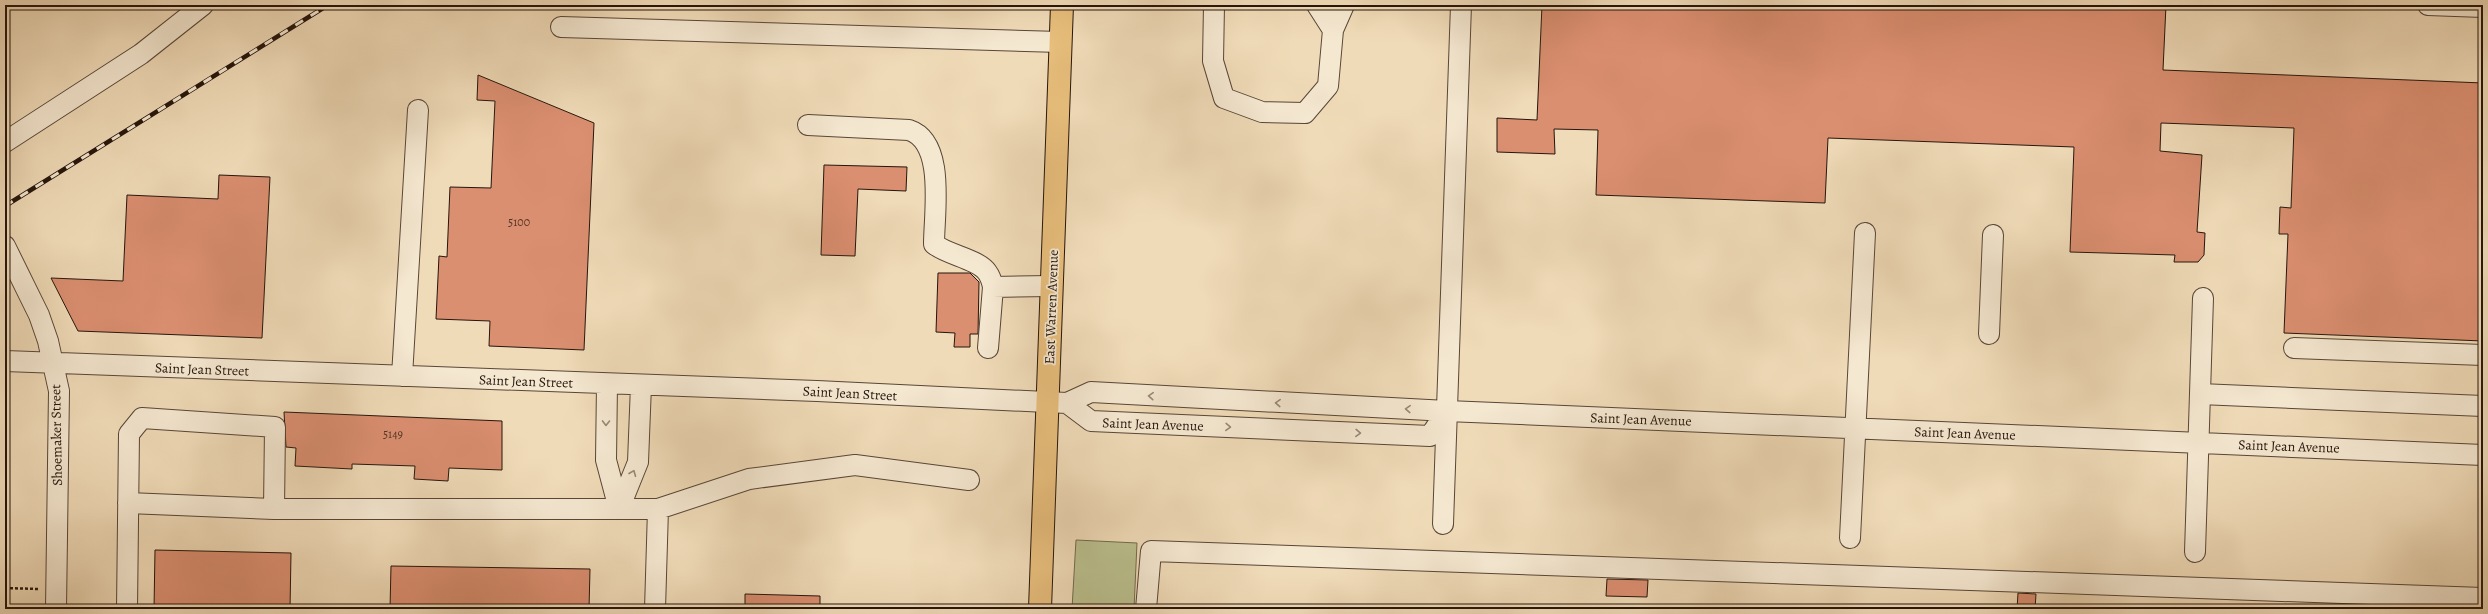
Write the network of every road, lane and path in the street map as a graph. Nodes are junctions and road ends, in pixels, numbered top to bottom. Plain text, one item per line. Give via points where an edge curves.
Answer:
1 (203, 5) edge
2 (1062, 5) edge
3 (1214, 5) edge
4 (1317, 5) edge
5 (1344, 5) edge
6 (1461, 5) edge
7 (2428, 5) edge
8 (2483, 7) edge
9 (561, 27) dead end
10 (1333, 30) junction
11 (1060, 42) junction
12 (418, 110) dead end
13 (808, 125) dead end
14 (5, 142) edge
15 (1865, 233) dead end
16 (1993, 235) dead end
17 (5, 246) edge
18 (1051, 286) junction
19 (993, 287) junction
20 (2204, 298) dead end
21 (1989, 334) dead end
22 (988, 348) dead end
23 (2294, 348) dead end
24 (2483, 355) edge
25 (5, 361) edge
26 (53, 364) junction
27 (402, 376) junction
28 (607, 384) junction
29 (641, 385) junction
30 (2200, 394) junction
31 (1057, 402) junction
32 (2483, 406) edge
33 (1447, 411) junction
34 (1855, 428) junction
35 (2199, 443) junction
36 (2483, 455) edge
37 (969, 480) dead end
38 (128, 503) junction
39 (274, 508) junction
40 (619, 509) junction
41 (658, 509) junction
42 (1443, 524) dead end
43 (1850, 538) dead end
44 (2195, 552) dead end
45 (5, 588) edge
46 (56, 590) junction
47 (2483, 598) edge
48 (2429, 603) edge
49 (56, 609) edge
50 (127, 609) edge
51 (655, 609) edge
52 (1040, 609) edge
53 (1146, 609) edge

1 - 14 street via 141,54
2 - 11 main road, East Warren Avenue
3 - 10 street via 1213,61 1224,98 1262,112 1304,113 1328,86
4 - 10 street
5 - 10 street
6 - 33 street
7 - 8 street
9 - 11 street
11 - 18 main road, East Warren Avenue
12 - 27 street
13 - 19 street via 909,130 918,133 928,144 934,166 934,244 941,250 982,266 988,272
15 - 34 street
16 - 21 street
17 - 26 street, Shoemaker Street via 39,315
18 - 19 street
18 - 31 main road, East Warren Avenue
19 - 22 street
20 - 30 street
23 - 24 street
25 - 26 street, Saint Jean Street
26 - 27 street, Saint Jean Street
26 - 46 street, Shoemaker Street via 59,391
27 - 28 street, Saint Jean Street
28 - 29 street, Saint Jean Street
28 -> 40 street via 606,460
29 - 31 street, Saint Jean Street
40 -> 29 street via 638,462
30 - 32 street
30 - 35 street
33 -> 31 street, Saint Jean Avenue via 1091,392
31 -> 33 street, Saint Jean Avenue via 1091,421 1430,436
31 - 52 main road, East Warren Avenue
33 - 34 street, Saint Jean Avenue
33 - 42 street
34 - 35 street, Saint Jean Avenue
34 - 43 street
35 - 36 street, Saint Jean Avenue
35 - 44 street
37 - 41 street via 855,465 749,479
38 - 39 street
38 - 39 street via 129,434 142,418 275,427
38 - 50 street
39 - 40 street
40 - 41 street
41 - 51 street
45 - 46 path
46 - 49 street, Shoemaker Street
47 - 48 street
48 - 53 street via 1151,551

